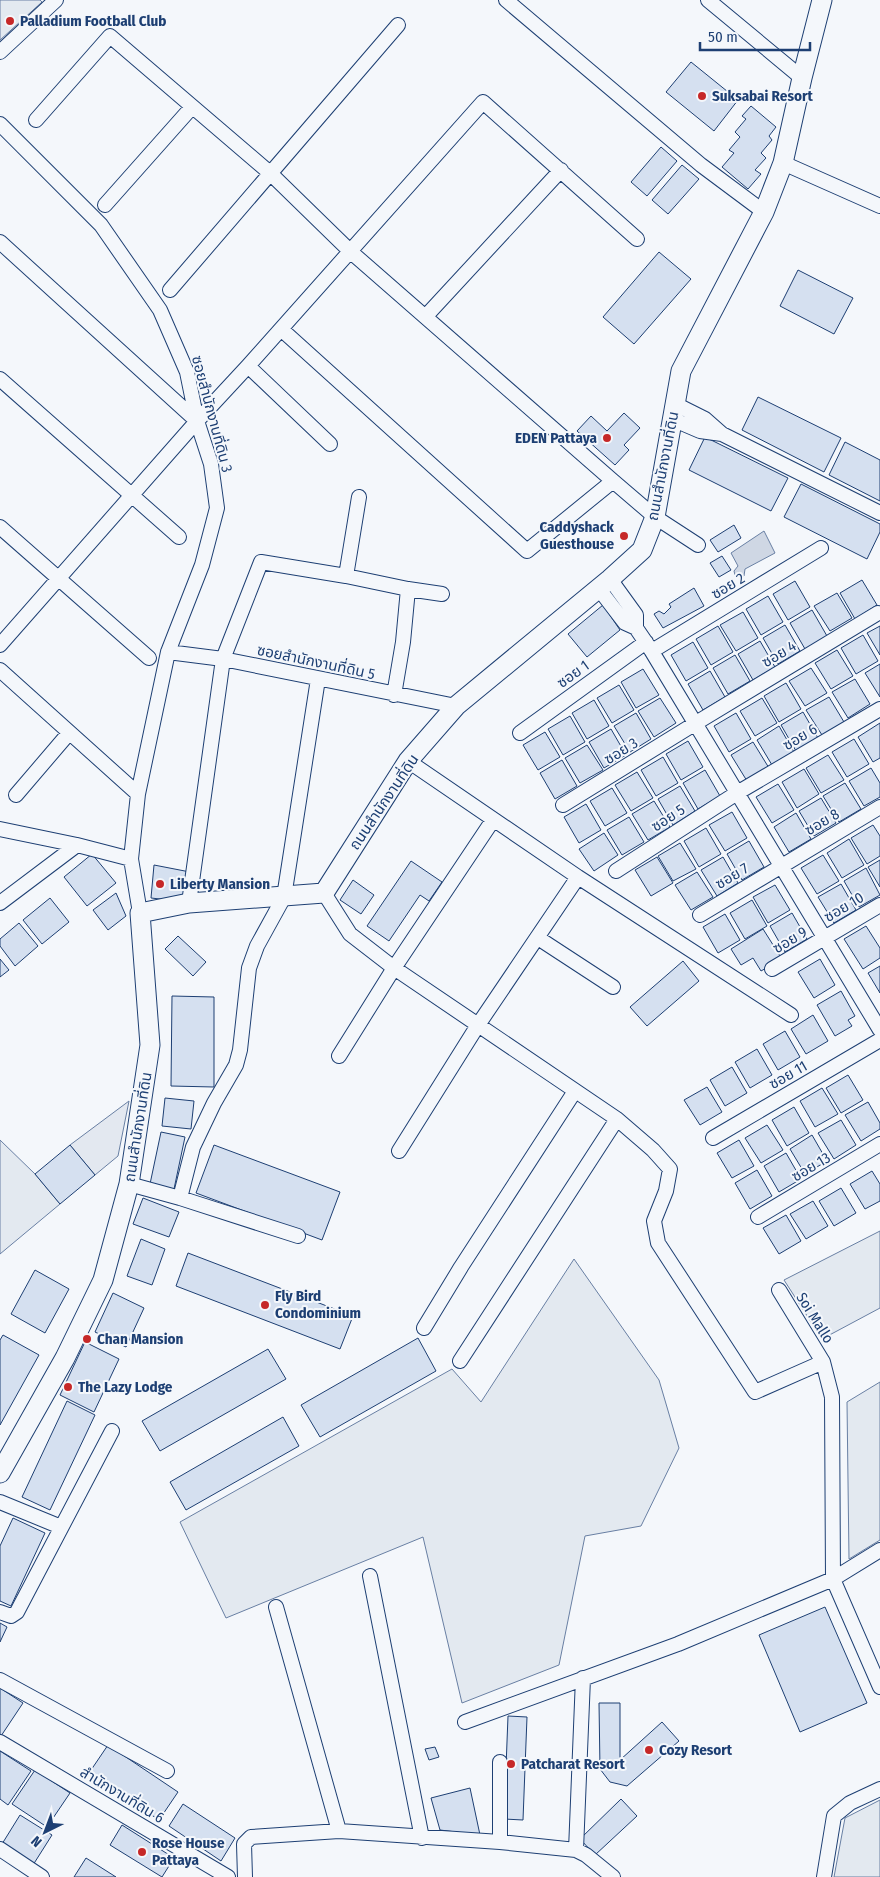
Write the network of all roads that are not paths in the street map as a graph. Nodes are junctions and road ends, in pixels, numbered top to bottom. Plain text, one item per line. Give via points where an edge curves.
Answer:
1 (56, 0) edge
2 (506, 0) edge
3 (708, 0) edge
4 (822, 0) edge
5 (398, 25) dead end
6 (0, 52) edge
7 (802, 78) junction
8 (192, 107) junction
9 (36, 120) dead end
10 (0, 124) edge
11 (783, 163) junction
12 (561, 170) junction
13 (270, 173) junction
14 (106, 205) dead end
15 (880, 206) edge
16 (764, 212) junction
17 (637, 239) dead end
18 (0, 242) edge
19 (351, 252) junction
20 (170, 290) dead end
21 (426, 316) junction
22 (281, 329) junction
23 (248, 366) junction
24 (0, 379) edge
25 (673, 412) junction
26 (197, 421) junction
27 (330, 444) dead end
28 (613, 481) junction
29 (131, 496) junction
30 (359, 497) dead end
31 (880, 513) edge
32 (655, 517) junction
33 (0, 527) edge
34 (179, 537) dead end
35 (698, 545) dead end
36 (820, 548) dead end
37 (346, 576) junction
38 (58, 578) junction
39 (605, 584) junction
40 (408, 589) junction
41 (442, 594) dead end
42 (878, 613) dead end
43 (0, 645) edge
44 (649, 647) junction
45 (168, 652) junction
46 (149, 658) dead end
47 (223, 659) junction
48 (0, 670) edge
49 (318, 679) junction
50 (394, 695) junction
51 (456, 706) junction
52 (880, 709) edge
53 (696, 723) junction
54 (69, 733) junction
55 (520, 733) dead end
56 (408, 761) junction
57 (737, 793) junction
58 (138, 794) junction
59 (16, 795) dead end
60 (563, 806) dead end
61 (880, 807) edge
62 (493, 820) junction
63 (0, 829) edge
64 (77, 845) junction
65 (131, 859) junction
66 (781, 866) junction
67 (616, 871) dead end
68 (578, 877) junction
69 (324, 893) junction
70 (284, 897) junction
71 (0, 903) edge
72 (189, 903) junction
73 (880, 905) edge
74 (140, 913) junction
75 (700, 915) dead end
76 (538, 938) junction
77 (824, 938) junction
78 (394, 968) junction
79 (772, 969) dead end
80 (613, 987) dead end
81 (791, 1015) dead end
82 (478, 1025) junction
83 (880, 1030) edge
84 (880, 1040) edge
85 (339, 1056) dead end
86 (575, 1091) junction
87 (617, 1119) junction
88 (713, 1138) dead end
89 (880, 1144) edge
90 (399, 1151) dead end
91 (129, 1184) junction
92 (180, 1198) junction
93 (758, 1218) dead end
94 (298, 1236) dead end
95 (779, 1290) dead end
96 (424, 1328) dead end
97 (460, 1361) dead end
98 (823, 1362) junction
99 (112, 1431) dead end
100 (0, 1473) edge
101 (0, 1502) edge
102 (61, 1527) junction
103 (880, 1550) edge
104 (370, 1576) dead end
105 (833, 1579) junction
106 (276, 1607) dead end
107 (0, 1612) edge
108 (583, 1678) junction
109 (0, 1680) edge
110 (880, 1687) edge
111 (466, 1722) dead end
112 (0, 1742) edge
113 (500, 1762) dead end
114 (167, 1771) dead end
115 (880, 1789) edge
116 (339, 1831) junction
117 (422, 1838) junction
118 (500, 1842) junction
119 (0, 1849) edge
120 (576, 1850) junction
121 (42, 1877) edge
122 (228, 1877) edge
123 (245, 1877) edge
124 (613, 1877) edge
125 (824, 1877) edge

1 - 6 street
2 - 16 street via 701,165
3 - 7 street
4 - 7 street, ถนนสำนักงานที่ดิน
5 - 13 street
7 - 11 street, ถนนสำนักงานที่ดิน
8 - 9 street via 110,36
8 - 13 street
8 - 14 street
10 - 26 street, ซอยสำนักงานที่ดิน 3 via 101,225 160,310 187,372
11 - 15 street
11 - 16 street, ถนนสำนักงานที่ดิน
12 - 17 street
12 - 19 street via 483,102
12 - 21 street
13 - 19 street
13 - 20 street
16 - 25 street, ถนนสำนักงานที่ดิน via 681,371
18 - 26 street
19 - 21 street
19 - 22 street
21 - 28 street
22 - 23 street
22 - 28 street via 527,551
23 - 26 street
23 - 27 street
24 - 29 street
25 - 31 street via 700,431 722,434
25 - 32 street, ถนนสำนักงานที่ดิน
26 - 29 street
26 - 45 street, ซอยสำนักงานที่ดิน 3 via 211,464 217,508 202,565
28 - 32 street
29 - 34 street
29 - 38 street
30 - 37 street
32 - 35 street
32 - 39 street, ถนนสำนักงานที่ดิน via 642,550
33 - 38 street
36 - 44 street, ซอย 2
37 - 40 street
37 - 47 street via 261,562
38 - 43 street
38 - 46 street
39 - 44 street via 624,623 636,628
39 - 51 street, ถนนสำนักงานที่ดิน
40 - 41 street
40 - 50 street
42 - 53 street, ซอย 4
44 - 53 street
44 - 55 street, ซอย 1
45 - 47 street, ซอยสำนักงานที่ดิน 5
45 - 58 street, ซอยสำนักงานที่ดิน 3
47 - 49 street, ซอยสำนักงานที่ดิน 5
47 - 72 street
48 - 54 street
49 - 50 street, ซอยสำนักงานที่ดิน 5
49 - 70 street
50 - 51 street, ซอยสำนักงานที่ดิน 5
51 - 56 street, ถนนสำนักงานที่ดิน
52 - 57 street, ซอย 6
53 - 57 street
53 - 60 street, ซอย 3
54 - 58 street
54 - 59 street
56 - 62 street
56 - 69 street, ถนนสำนักงานที่ดิน
57 - 66 street
57 - 67 street, ซอย 5
58 - 65 street, ซอยสำนักงานที่ดิน 3
61 - 66 street, ซอย 8
62 - 68 street
62 - 78 street
63 - 64 street
64 - 65 street
64 - 71 street
65 - 74 street, ซอยสำนักงานที่ดิน 3
66 - 75 street, ซอย 7
66 - 77 street
68 - 76 street
68 - 81 street
69 - 70 street
69 - 78 street via 350,934
70 - 72 street
70 - 92 street via 249,968 236,1065 193,1147
72 - 74 street
73 - 77 street, ซอย 10
74 - 91 street, ถนนสำนักงานที่ดิน via 150,1045
76 - 80 street
76 - 82 street
77 - 79 street, ซอย 9
77 - 83 street
78 - 82 street
78 - 85 street
82 - 86 street
82 - 90 street
84 - 88 street, ซอย 11
86 - 87 street
86 - 96 street
87 - 97 street
87 - 98 street via 670,1169 666,1191 654,1221 658,1243 755,1392
89 - 93 street, ซอย 13
91 - 92 street
91 - 100 street, ถนนสำนักงานที่ดิน via 103,1280 65,1358
92 - 94 street
95 - 98 street, Soi Mallo
98 - 105 street, Soi Mallo via 832,1397
99 - 102 street
101 - 102 street
102 - 107 street via 17,1612 11,1616
103 - 105 street
104 - 117 street
105 - 108 street via 678,1644
105 - 110 street
106 - 116 street
108 - 111 street
108 - 120 street
109 - 114 street
112 - 122 street, สำนักงานที่ดิน 6
113 - 118 street
115 - 125 street via 850,1802 834,1816
116 - 117 street
116 - 123 street via 251,1837 244,1844
117 - 118 street
118 - 120 street
119 - 121 street
120 - 124 street

